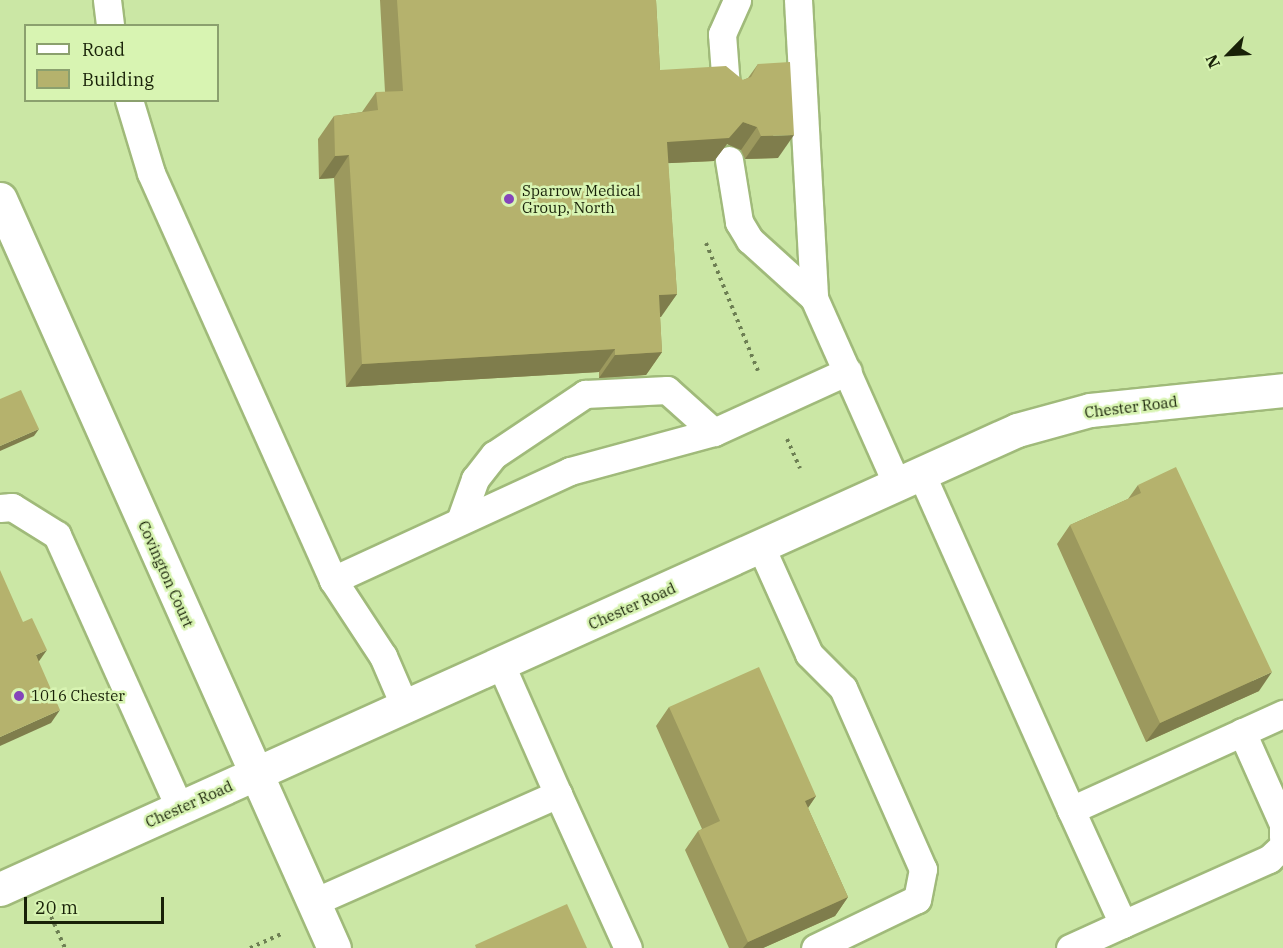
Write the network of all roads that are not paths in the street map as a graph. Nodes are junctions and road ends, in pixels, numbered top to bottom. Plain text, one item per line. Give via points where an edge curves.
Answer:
1 (107, 0) edge
2 (737, 0) edge
3 (798, 0) edge
4 (110, 24) edge
5 (726, 87) edge
6 (130, 102) edge
7 (729, 160) edge
8 (2, 207) edge
9 (814, 298) junction
10 (848, 371) junction
11 (1283, 390) edge
12 (714, 432) junction
13 (909, 478) junction
14 (0, 508) edge
15 (460, 521) junction
16 (762, 547) junction
17 (333, 580) junction
18 (501, 665) junction
19 (405, 707) junction
20 (1283, 714) edge
21 (1242, 732) junction
22 (256, 774) junction
23 (558, 794) junction
24 (180, 809) junction
25 (1071, 810) junction
26 (1283, 837) edge
27 (1283, 846) edge
28 (0, 889) edge
29 (314, 902) junction
30 (1123, 924) junction
31 (334, 948) edge
32 (628, 948) edge
33 (815, 948) edge
34 (1070, 948) edge

1 - 4 lane
2 - 5 lane via 722,34
3 - 9 lane
6 - 17 lane via 151,174
7 - 9 lane via 739,222 750,240
8 - 22 street, Covington Court
9 - 10 lane
10 - 12 lane
10 - 13 lane
11 - 13 street, Chester Road via 1090,410 1017,430
12 - 15 lane via 596,461
12 - 15 lane via 667,390 585,394 494,455 475,480
13 - 16 street, Chester Road
13 - 25 lane
14 - 24 lane via 12,507 57,535
15 - 17 lane
16 - 18 street, Chester Road
16 - 33 lane via 809,654 843,688 923,869 917,899
17 - 19 lane via 384,656
18 - 19 street, Chester Road
18 - 23 lane
19 - 22 street, Chester Road
20 - 21 lane
21 - 25 lane
21 - 26 lane via 1283,824
22 - 24 street, Chester Road
22 - 29 street, Covington Court
23 - 29 lane
23 - 32 lane
24 - 28 street, Chester Road
25 - 30 lane
27 - 30 lane via 1269,859
29 - 31 street, Covington Court
30 - 34 lane

